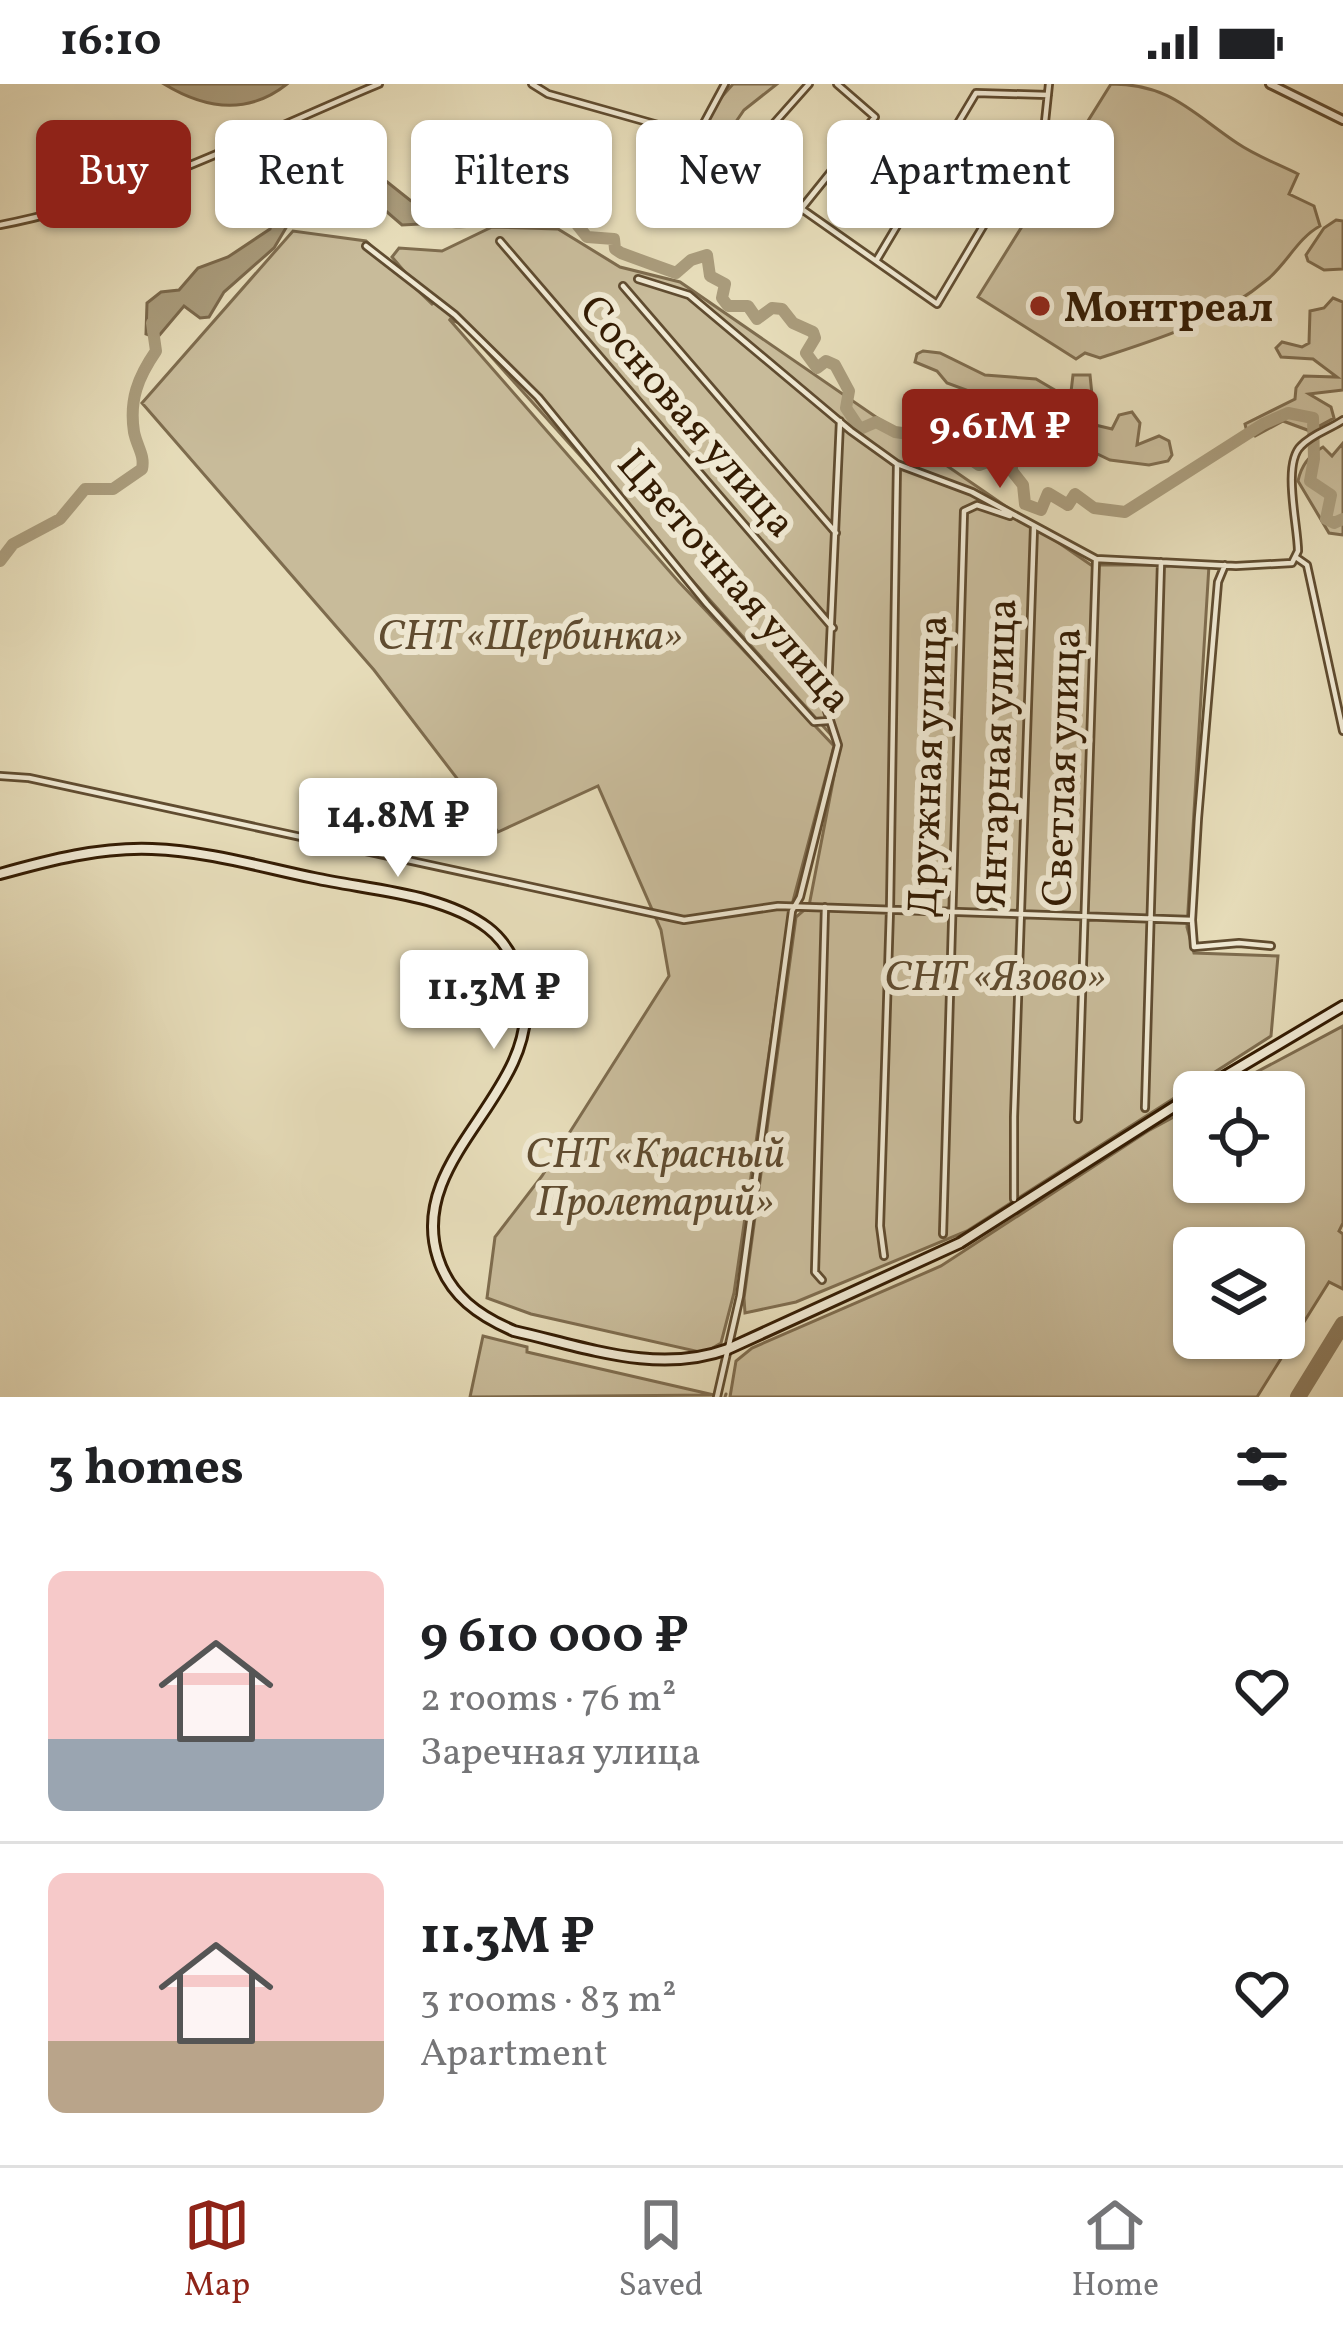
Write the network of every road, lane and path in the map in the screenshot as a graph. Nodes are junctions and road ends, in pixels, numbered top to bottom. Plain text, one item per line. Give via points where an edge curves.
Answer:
1 (379, 84) edge
2 (532, 84) edge
3 (725, 84) edge
4 (808, 84) edge
5 (837, 84) edge
6 (1048, 84) edge
7 (1270, 84) edge
8 (1048, 95) junction
9 (1343, 119) edge
10 (776, 120) edge
11 (803, 206) edge
12 (803, 209) edge
13 (0, 225) edge
14 (500, 241) dead end
15 (366, 246) dead end
16 (876, 261) junction
17 (638, 279) dead end
18 (623, 286) dead end
19 (840, 421) junction
20 (1343, 421) edge
21 (896, 464) junction
22 (1030, 523) junction
23 (836, 533) junction
24 (1096, 560) junction
25 (1161, 560) junction
26 (1294, 561) junction
27 (1225, 565) junction
28 (833, 628) junction
29 (827, 721) junction
30 (1343, 731) edge
31 (0, 776) edge
32 (0, 874) edge
33 (797, 906) junction
34 (825, 907) junction
35 (890, 909) junction
36 (952, 911) junction
37 (1019, 914) junction
38 (1086, 916) junction
39 (1149, 918) junction
40 (1192, 920) junction
41 (1271, 946) dead end
42 (1343, 1006) edge
43 (1233, 1071) edge
44 (1145, 1108) dead end
45 (1173, 1108) edge
46 (1078, 1119) dead end
47 (1015, 1199) dead end
48 (943, 1234) dead end
49 (884, 1256) dead end
50 (822, 1280) dead end
51 (728, 1349) junction
52 (717, 1397) edge

1 - 13 street via 104,195
2 - 3 street via 698,136
4 - 10 street
5 - 11 street via 875,117
6 - 8 street
7 - 9 street
8 - 16 street via 976,93
8 - 16 street via 1045,122 937,304
12 - 16 street
14 - 28 street, Сосновая улица
15 - 29 street, Цветочная улица via 509,365 748,651 814,722
17 - 19 street via 688,296
18 - 23 street
19 - 21 street
19 - 23 street
20 - 26 street via 1295,455
21 - 22 street
21 - 35 street
22 - 24 street
22 - 36 street, Дружная улица via 977,505 964,512
22 - 37 street, Янтарная улица
23 - 28 street
24 - 25 street
24 - 38 street, Светлая улица
25 - 27 street
25 - 39 street
26 - 27 street
26 - 30 street via 1307,565
27 - 40 street
28 - 29 street
29 - 33 street, Цветочная улица via 838,746
31 - 33 street via 684,920
32 - 51 main road via 104,850 200,854 448,908 491,931 519,972 525,1023 508,1072 435,1202 434,1246 451,1287 514,1331 611,1353 677,1363
33 - 34 street
33 - 51 street, Цветочная улица
34 - 35 street
34 - 50 street via 815,1272
35 - 36 street
35 - 49 street
36 - 37 street
36 - 48 street, Дружная улица
37 - 38 street
37 - 47 street, Янтарная улица
38 - 39 street
38 - 46 street, Светлая улица
39 - 40 street
39 - 44 street
40 - 41 street via 1195,947
42 - 43 main road
45 - 51 main road via 960,1243
51 - 52 street, Цветочная улица

